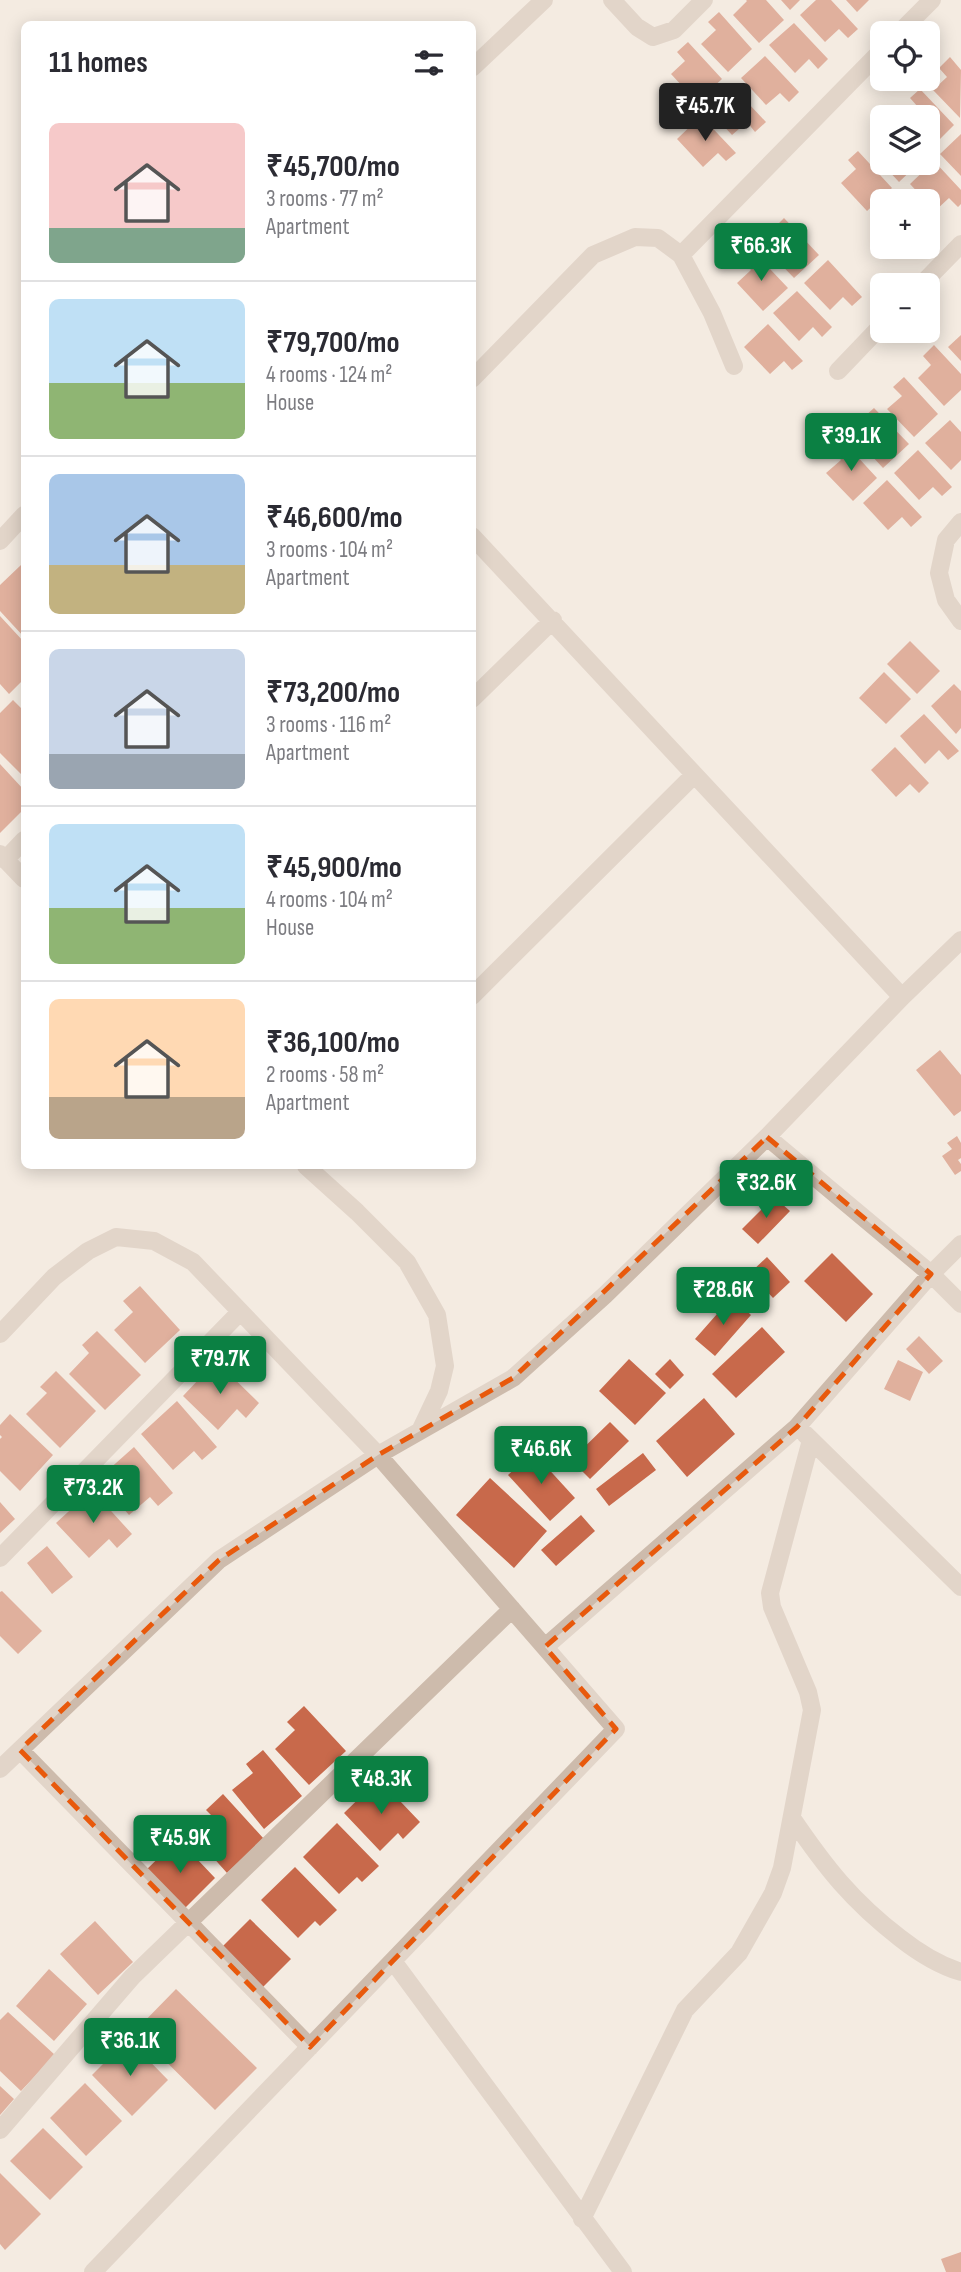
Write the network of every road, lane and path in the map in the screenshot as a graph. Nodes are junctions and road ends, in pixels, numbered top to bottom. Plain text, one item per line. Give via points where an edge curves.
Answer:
1 (544, 0) edge
2 (612, 0) edge
3 (704, 0) edge
4 (932, 0) edge
5 (911, 21) edge
6 (870, 62) edge
7 (476, 64) edge
8 (961, 244) edge
9 (681, 255) junction
10 (933, 273) edge
11 (870, 338) edge
12 (734, 366) dead end
13 (838, 371) dead end
14 (476, 375) edge
15 (21, 518) edge
16 (961, 522) edge
17 (476, 540) edge
18 (0, 541) edge
19 (553, 620) junction
20 (961, 621) edge
21 (476, 695) edge
22 (694, 775) junction
23 (21, 842) edge
24 (3, 857) edge
25 (21, 876) edge
26 (961, 940) edge
27 (476, 992) edge
28 (902, 997) junction
29 (767, 1136) junction
30 (309, 1169) edge
31 (961, 1244) edge
32 (931, 1274) junction
33 (961, 1304) edge
34 (240, 1312) junction
35 (0, 1334) edge
36 (797, 1427) junction
37 (420, 1431) junction
38 (811, 1440) junction
39 (378, 1455) junction
40 (0, 1558) edge
41 (961, 1587) edge
42 (512, 1609) junction
43 (545, 1647) junction
44 (20, 1749) junction
45 (0, 1769) edge
46 (792, 1818) junction
47 (189, 1923) junction
48 (393, 1961) junction
49 (961, 1972) edge
50 (310, 2047) junction
51 (0, 2130) edge
52 (582, 2219) junction
53 (93, 2272) edge
54 (623, 2272) edge

1 - 7 street
2 - 3 street via 653,37 674,30
4 - 5 street
6 - 9 street
8 - 10 street
9 - 12 street
9 - 14 street via 658,238 635,237 593,255
11 - 13 street
15 - 18 street
16 - 20 street via 946,540 939,573 946,600
17 - 19 street
19 - 21 street
19 - 22 street
22 - 27 street
22 - 28 street
23 - 24 street
24 - 25 street
26 - 28 street
28 - 29 street
29 - 32 street
29 - 37 street via 513,1378
30 - 37 street via 407,1262 437,1315 445,1366
31 - 32 street
32 - 33 street
32 - 36 street
34 - 35 street via 193,1262 154,1241 116,1237 54,1277
34 - 39 street
34 - 40 street
36 - 38 street
36 - 43 street
37 - 39 street
38 - 41 street
38 - 46 street via 770,1593 812,1710
39 - 42 street
39 - 44 street via 219,1560
42 - 43 street
42 - 47 street
43 - 48 street via 616,1729
44 - 45 street
44 - 47 street
46 - 49 street via 841,1886 874,1918 920,1953
46 - 52 street via 773,1893 739,1953 685,2010
47 - 50 street
47 - 51 street via 132,1977
48 - 50 street
48 - 52 street
50 - 53 street
52 - 54 street

